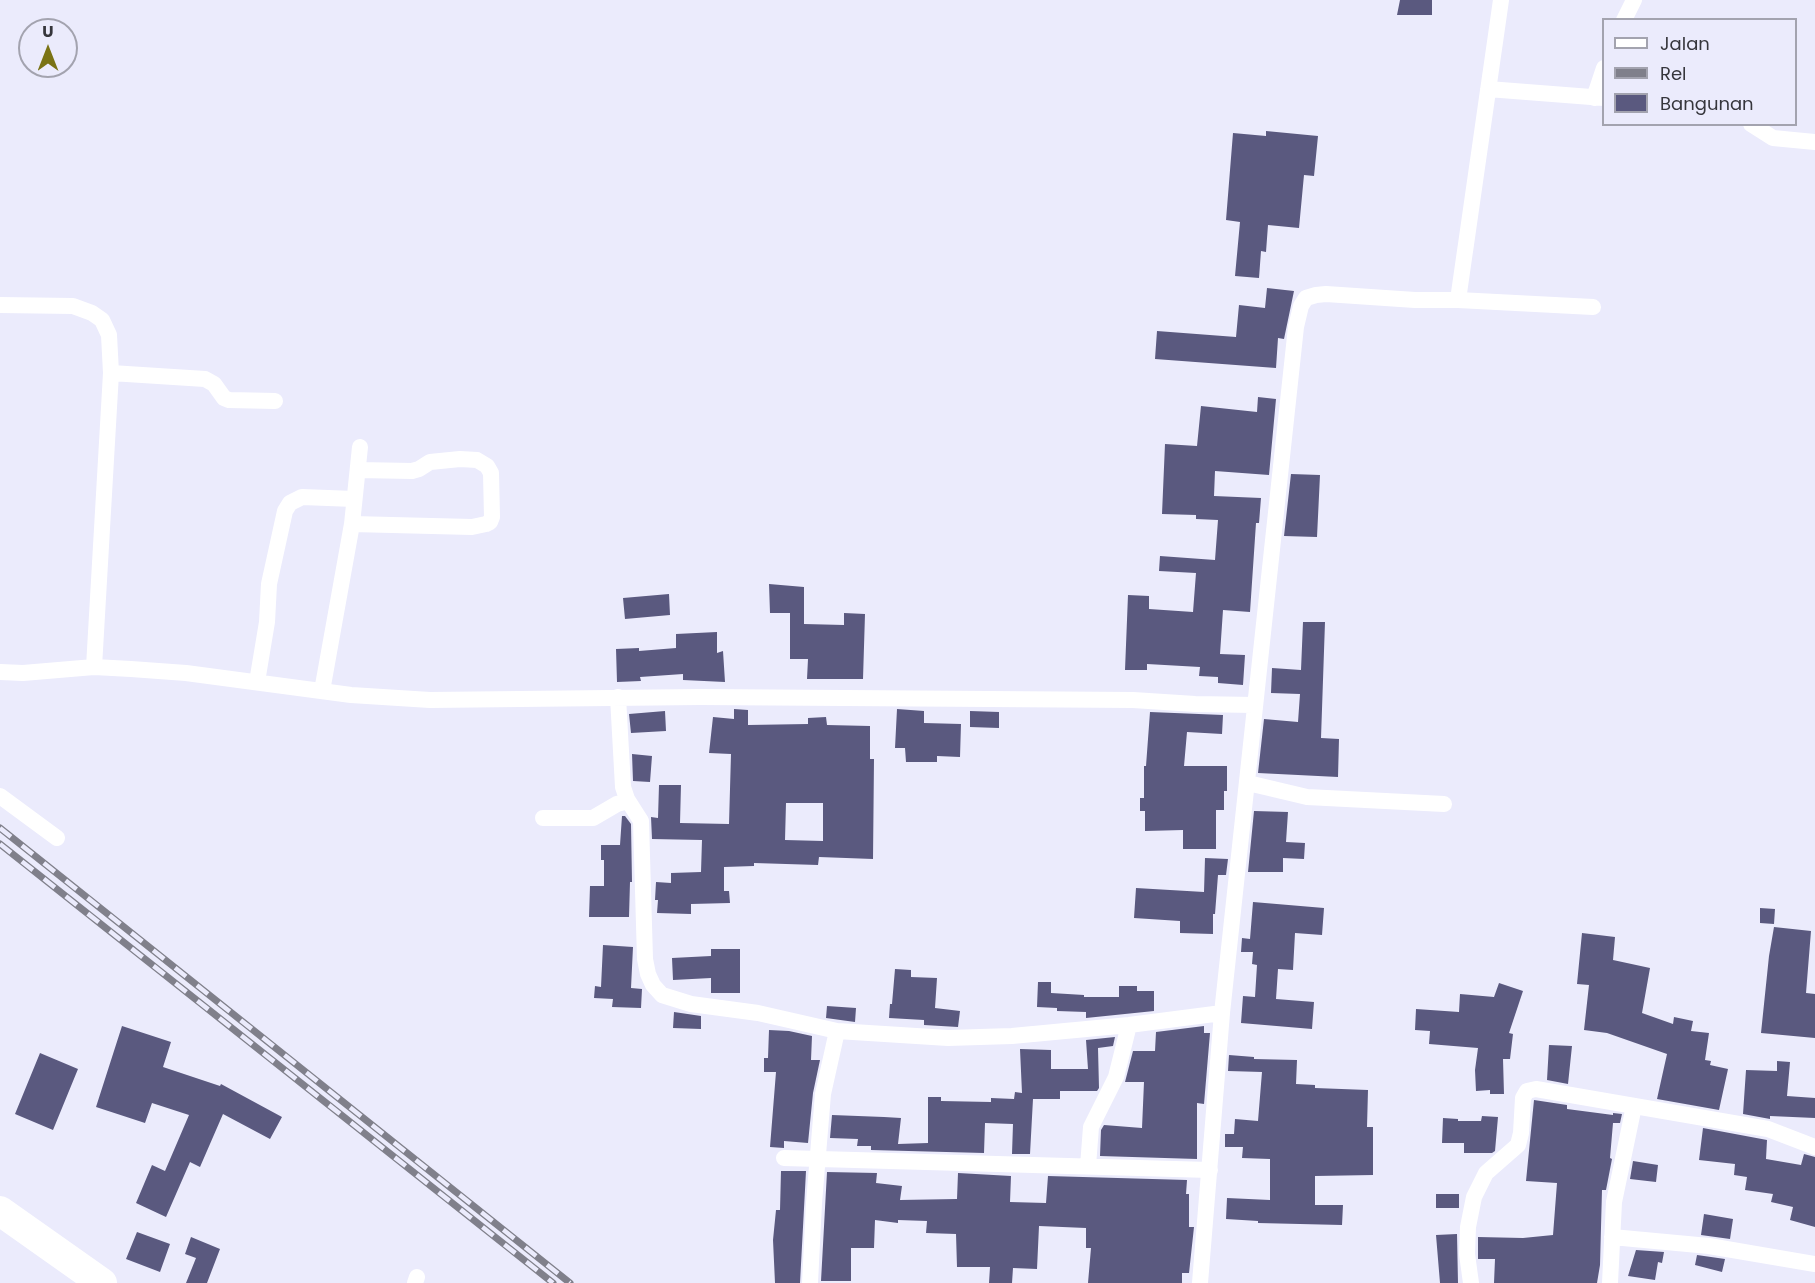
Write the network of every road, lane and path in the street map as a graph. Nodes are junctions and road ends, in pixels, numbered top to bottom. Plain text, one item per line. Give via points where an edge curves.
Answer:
1 (1501, 0) edge
2 (1634, 0) edge
3 (1625, 18) edge
4 (1602, 80) edge
5 (1488, 89) junction
6 (1599, 98) edge
7 (1753, 126) edge
8 (1815, 142) edge
9 (1458, 300) junction
10 (0, 305) edge
11 (1593, 307) dead end
12 (111, 373) junction
13 (275, 400) dead end
14 (360, 447) dead end
15 (358, 470) junction
16 (354, 499) junction
17 (352, 524) junction
18 (94, 667) junction
19 (0, 672) edge
20 (257, 682) junction
21 (322, 691) junction
22 (618, 698) junction
23 (1254, 705) junction
24 (1248, 783) junction
25 (0, 796) edge
26 (628, 801) junction
27 (1444, 804) dead end
28 (543, 818) dead end
29 (57, 838) dead end
30 (1222, 1013) junction
31 (1129, 1025) junction
32 (837, 1031) junction
33 (1634, 1106) junction
34 (1815, 1147) edge
35 (784, 1158) dead end
36 (817, 1158) junction
37 (1088, 1166) junction
38 (1209, 1170) junction
39 (0, 1211) edge
40 (1612, 1238) junction
41 (1815, 1264) edge
42 (102, 1283) edge
43 (810, 1283) edge
44 (1200, 1283) edge
45 (1471, 1283) edge
46 (1610, 1283) edge

1 - 5 street
2 - 3 street
4 - 6 street
5 - 6 street
5 - 9 street
7 - 8 street via 1773,138
9 - 11 street
9 - 23 street via 1326,294 1306,298 1301,306
10 - 12 street via 73,306 92,313 102,320 109,335
12 - 13 street via 205,379 229,400
12 - 18 street
14 - 15 street
15 - 16 street
15 - 17 street via 412,471 430,462 477,460 491,473 492,517 486,524 472,527
16 - 17 street
16 - 20 street via 302,496 285,510 269,584
17 - 21 street
18 - 19 street
18 - 20 street
20 - 21 street
21 - 22 street via 430,700
22 - 23 street via 1121,700
22 - 26 street via 623,787
23 - 24 street
24 - 27 street via 1307,797
24 - 30 street
25 - 29 street
26 - 28 street via 593,818
26 - 32 street via 641,821 644,933 652,985 662,995 691,1004 758,1013
30 - 31 street
30 - 38 street
31 - 32 street via 948,1038
31 - 37 street via 1116,1077 1091,1127
32 - 36 street via 823,1094
33 - 34 street via 1768,1129
33 - 40 street via 1614,1202
33 - 45 street via 1536,1089 1527,1091 1518,1144 1486,1173 1474,1197 1467,1254
35 - 36 street
36 - 37 street
36 - 43 street
37 - 38 street
38 - 44 street
39 - 42 highway
40 - 41 street via 1709,1246
40 - 46 street

